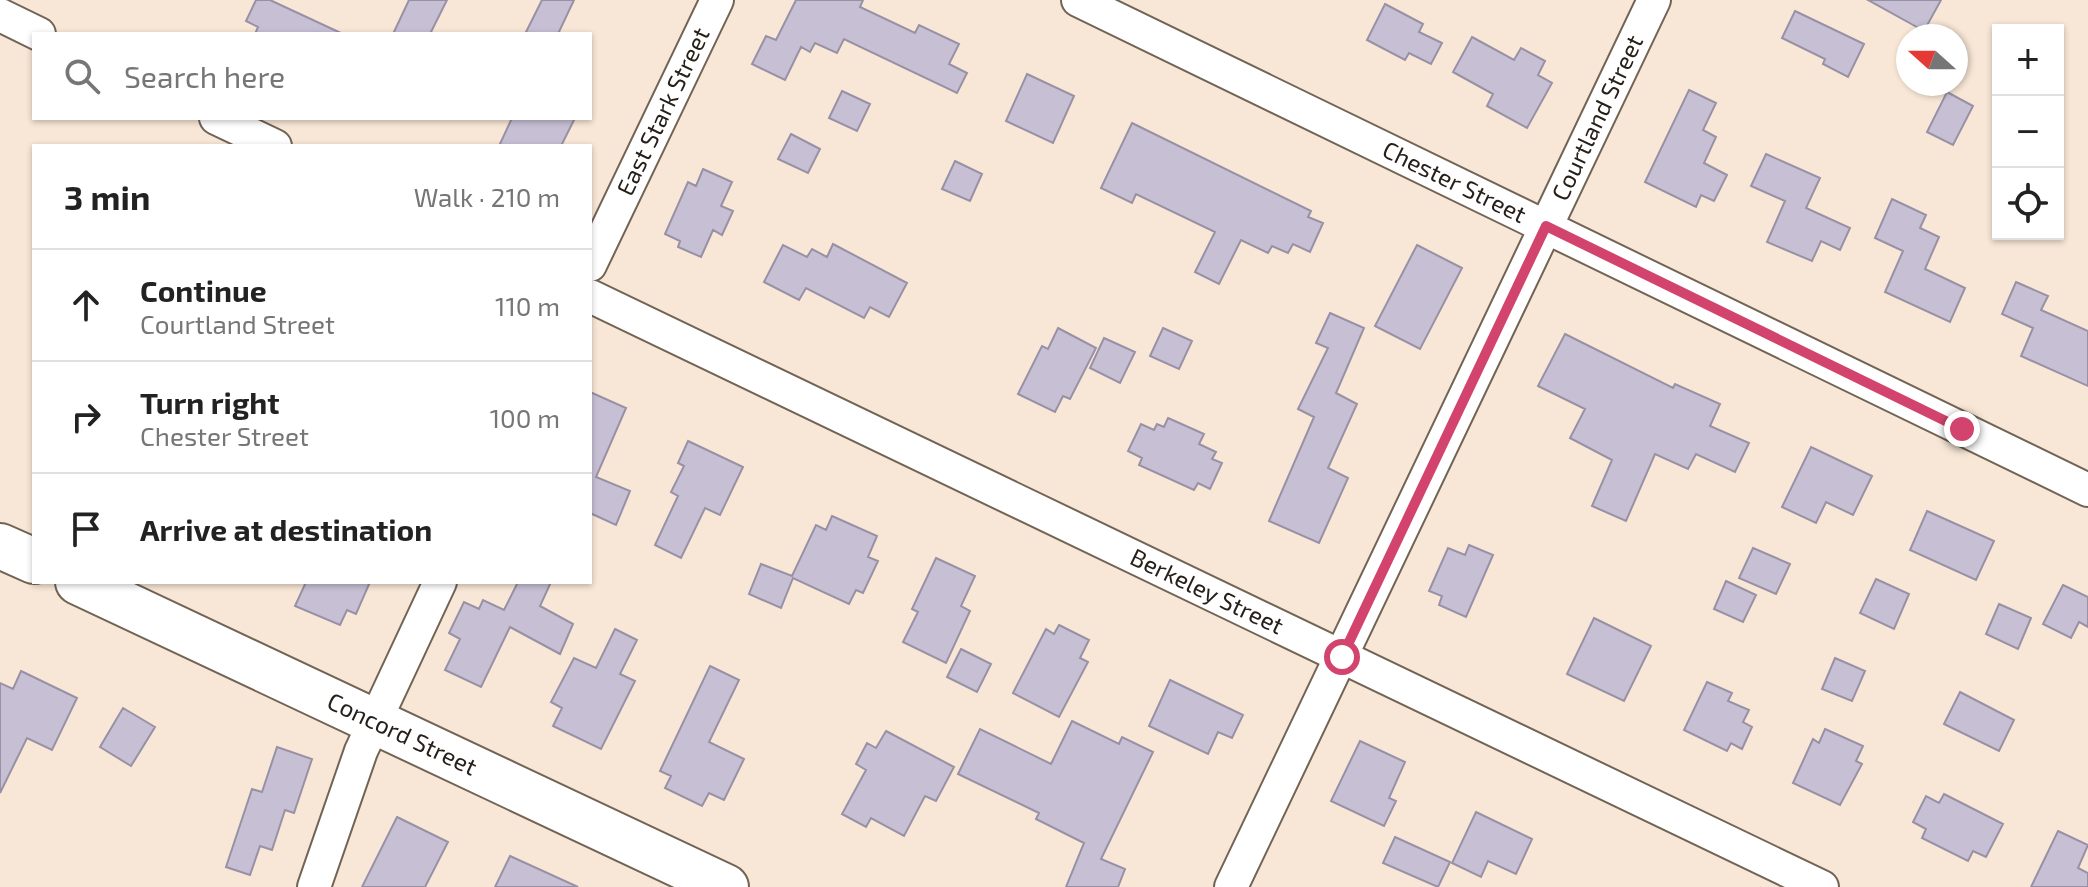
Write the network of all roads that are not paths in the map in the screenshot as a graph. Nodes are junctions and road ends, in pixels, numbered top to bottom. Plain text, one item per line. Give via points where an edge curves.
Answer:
1 (717, 0) edge
2 (1078, 0) edge
3 (1654, 0) edge
4 (0, 15) edge
5 (35, 32) edge
6 (220, 120) edge
7 (271, 144) edge
8 (1546, 226) junction
9 (592, 261) edge
10 (592, 297) edge
11 (2088, 490) edge
12 (0, 546) edge
13 (32, 560) edge
14 (82, 584) edge
15 (439, 584) edge
16 (1342, 657) junction
17 (375, 721) junction
18 (314, 887) edge
19 (726, 887) edge
20 (1231, 887) edge
21 (1822, 887) edge

1 - 9 street, East Stark Street
2 - 8 street, Chester Street
3 - 8 street, Courtland Street
4 - 5 street
6 - 7 street
8 - 11 street, Chester Street
8 - 16 street, Courtland Street
10 - 16 street, Berkeley Street
12 - 13 main road
14 - 17 main road, Concord Street
15 - 17 street
16 - 20 street, Courtland Street
16 - 21 street, Berkeley Street
17 - 18 street
17 - 19 main road, Concord Street

